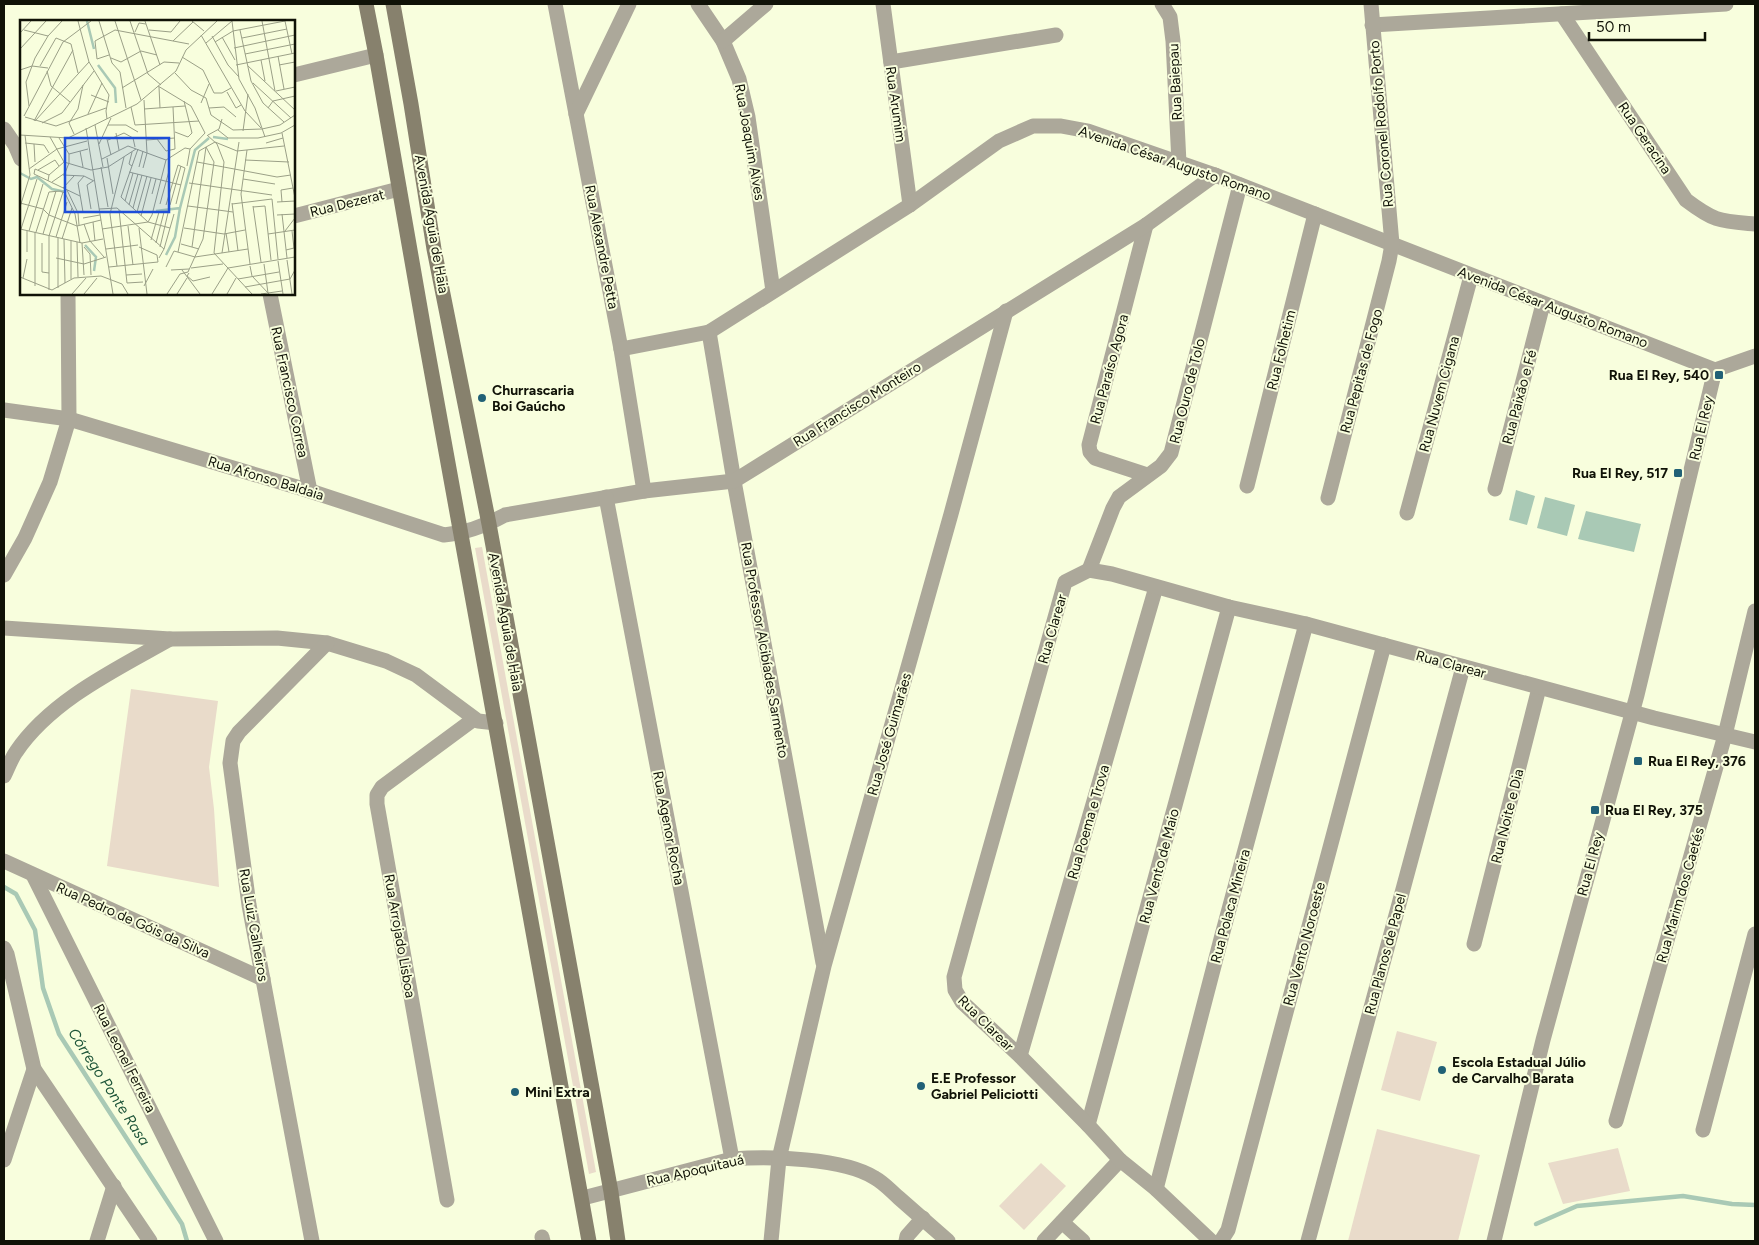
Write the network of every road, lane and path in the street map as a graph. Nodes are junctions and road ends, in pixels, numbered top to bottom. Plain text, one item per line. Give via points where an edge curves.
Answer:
1 (366, 4) edge
2 (393, 4) edge
3 (555, 4) edge
4 (629, 4) edge
5 (698, 4) edge
6 (766, 4) edge
7 (883, 4) edge
8 (1162, 4) edge
9 (1371, 4) edge
10 (1726, 4) edge
11 (1562, 14) junction
12 (1372, 25) junction
13 (1056, 35) dead end
14 (722, 40) junction
15 (376, 55) junction
16 (891, 62) junction
17 (295, 75) edge
18 (576, 114) junction
19 (4, 129) edge
20 (13, 145) edge
21 (20, 157) edge
22 (1179, 163) junction
23 (1215, 175) junction
24 (1240, 185) junction
25 (399, 190) junction
26 (910, 205) junction
27 (1315, 214) junction
28 (295, 216) edge
29 (1755, 224) edge
30 (1146, 225) junction
31 (1392, 244) junction
32 (1471, 276) junction
33 (773, 291) junction
34 (68, 295) edge
35 (270, 295) edge
36 (1543, 304) junction
37 (1006, 311) junction
38 (709, 332) junction
39 (622, 349) junction
40 (1755, 356) edge
41 (1715, 370) junction
42 (4, 410) edge
43 (69, 419) junction
44 (1147, 475) junction
45 (734, 481) junction
46 (1247, 486) dead end
47 (1495, 489) dead end
48 (310, 491) junction
49 (644, 491) junction
50 (606, 497) junction
51 (1328, 498) dead end
52 (1407, 513) dead end
53 (489, 524) junction
54 (462, 534) junction
55 (1089, 570) junction
56 (4, 575) edge
57 (1156, 587) junction
58 (1229, 606) junction
59 (1755, 611) edge
60 (1306, 624) junction
61 (4, 628) edge
62 (170, 639) junction
63 (327, 643) junction
64 (1384, 645) junction
65 (1464, 667) junction
66 (1539, 688) junction
67 (1632, 712) junction
68 (474, 719) junction
69 (496, 722) junction
70 (1725, 735) junction
71 (1755, 742) edge
72 (4, 776) edge
73 (4, 861) edge
74 (33, 875) junction
75 (1755, 934) edge
76 (1474, 944) dead end
77 (4, 948) edge
78 (824, 966) junction
79 (263, 979) junction
80 (1020, 1056) junction
81 (34, 1069) junction
82 (1616, 1121) dead end
83 (1088, 1125) junction
84 (1703, 1130) dead end
85 (732, 1159) junction
86 (780, 1159) junction
87 (4, 1160) edge
88 (1120, 1160) junction
89 (114, 1186) junction
90 (1156, 1189) junction
91 (611, 1192) junction
92 (582, 1198) junction
93 (447, 1200) dead end
94 (922, 1218) junction
95 (1062, 1222) junction
96 (97, 1241) edge
97 (150, 1241) edge
98 (216, 1241) edge
99 (312, 1241) edge
100 (590, 1241) edge
101 (618, 1241) edge
102 (771, 1241) edge
103 (906, 1241) edge
104 (948, 1241) edge
105 (1044, 1241) edge
106 (1083, 1241) edge
107 (1211, 1241) edge
108 (1221, 1241) edge
109 (1308, 1241) edge
110 (1494, 1241) edge

1 - 15 main road, Avenida Águia de Haia
2 - 53 main road, Avenida Águia de Haia via 434,249
3 - 18 street, Rua Alexandre Petta
4 - 18 street
5 - 14 street, Rua Joaquim Alves
6 - 14 street
7 - 16 street, Rua Arumim
8 - 22 street, Rua Baiepau via 1170,17 1173,41
9 - 12 street, Rua Coronel Rodolfo Porto
10 - 11 street
11 - 12 street
11 - 29 street, Rua Geracina via 1686,200 1707,216 1722,222
12 - 31 street, Rua Coronel Rodolfo Porto
13 - 16 street
14 - 33 street, Rua Joaquim Alves via 739,79 748,117
15 - 17 street
15 - 25 main road, Avenida Águia de Haia
16 - 26 street, Rua Arumim
18 - 39 street, Rua Alexandre Petta
19 - 20 street
20 - 21 street
22 - 23 street, Avenida César Augusto Romano
22 - 26 street, Avenida César Augusto Romano via 1088,131 1061,126 1033,126 999,141
23 - 24 street, Avenida César Augusto Romano
23 - 30 street, Rua Francisco Monteiro
24 - 27 street, Avenida César Augusto Romano
24 - 44 street, Rua Ouro de Tolo via 1171,453 1161,466
25 - 28 street, Rua Dezerat
25 - 54 main road, Avenida Águia de Haia
26 - 33 street, Avenida César Augusto Romano
27 - 31 street, Avenida César Augusto Romano
27 - 46 street, Rua Folhetim
30 - 37 street, Rua Francisco Monteiro
30 - 44 street, Rua Paraíso Agora via 1089,446 1096,458
31 - 32 street, Avenida César Augusto Romano
31 - 51 street, Rua Pepitas de Fogo
32 - 36 street, Avenida César Augusto Romano
32 - 52 street, Rua Nuvem Cigana
33 - 38 street, Avenida César Augusto Romano
34 - 43 street
35 - 48 street, Rua Francisco Correa
36 - 41 street, Avenida César Augusto Romano
36 - 47 street, Rua Paixão e Fé
37 - 45 street, Rua Francisco Monteiro
37 - 78 street, Rua José Guimarães
38 - 39 street, Avenida César Augusto Romano
38 - 45 street, Rua Professor Alcibíades Sarmento
39 - 49 street, Rua Alexandre Petta
40 - 41 street
41 - 67 street, Rua El Rey
42 - 43 street, Rua Afonso Baldaia
43 - 48 street, Rua Afonso Baldaia
43 - 56 street via 50,482
44 - 55 street, Rua Ouro de Tolo via 1119,497
45 - 49 street, Rua Francisco Monteiro
45 - 78 street, Rua Professor Alcibíades Sarmento
48 - 54 street, Rua Afonso Baldaia via 444,536
49 - 50 street, Rua Francisco Monteiro
50 - 53 street, Rua Francisco Monteiro via 505,515
50 - 85 street, Rua Agenor Rocha
53 - 54 street, Rua Francisco Monteiro
53 - 91 main road, Avenida Águia de Haia
54 - 69 main road, Avenida Águia de Haia
55 - 57 street, Rua Clarear
55 - 80 street, Rua Clarear via 1065,582 954,978 955,990 962,1002
57 - 58 street, Rua Clarear
57 - 80 street, Rua Poema e Trova
58 - 60 street, Rua Clarear
58 - 83 street, Rua Vento de Maio
59 - 70 street, Rua Marim dos Caetés
60 - 64 street, Rua Clarear
60 - 90 street, Rua Polaca Mineira
61 - 62 street
62 - 63 street via 277,638
62 - 72 street via 96,681 61,706 35,728 15,753
63 - 68 street via 386,661 416,676
63 - 79 street, Rua Luiz Calheiros via 239,732 230,753
64 - 65 street, Rua Clarear
64 - 108 street, Rua Vento Noroeste via 1228,1230
65 - 66 street, Rua Clarear
65 - 109 street, Rua Planos de Papel
66 - 67 street, Rua Clarear
66 - 76 street, Rua Noite e Dia
67 - 70 street, Rua Clarear
67 - 110 street, Rua El Rey via 1543,1040
68 - 69 street
68 - 93 street, Rua Arrojado Lisboa via 382,787 377,795
69 - 92 main road, Avenida Águia de Haia
70 - 71 street, Rua Clarear
70 - 82 street, Rua Marim dos Caetés
73 - 74 street, Rua Pedro de Góis da Silva
74 - 79 street, Rua Pedro de Góis da Silva
74 - 98 street, Rua Leonel Ferreira
75 - 84 street
77 - 81 street
78 - 86 street, Rua José Guimarães
79 - 99 street, Rua Luiz Calheiros
80 - 83 street, Rua Clarear
81 - 87 street
81 - 89 street
83 - 88 street, Rua Clarear
85 - 86 street, Rua Apoquitauá
85 - 91 street, Rua Apoquitauá
86 - 94 street, Rua Apoquitauá via 834,1163 858,1169 877,1178
86 - 102 street, Rua José Guimarães
88 - 90 street, Rua Clarear
88 - 95 street
89 - 96 street
89 - 97 street
90 - 107 street, Rua Clarear
91 - 92 street, Rua Apoquitauá
91 - 101 main road, Avenida Águia de Haia
92 - 100 main road, Avenida Águia de Haia
94 - 103 street
94 - 104 street, Rua Apoquitauá
95 - 105 street
95 - 106 street

